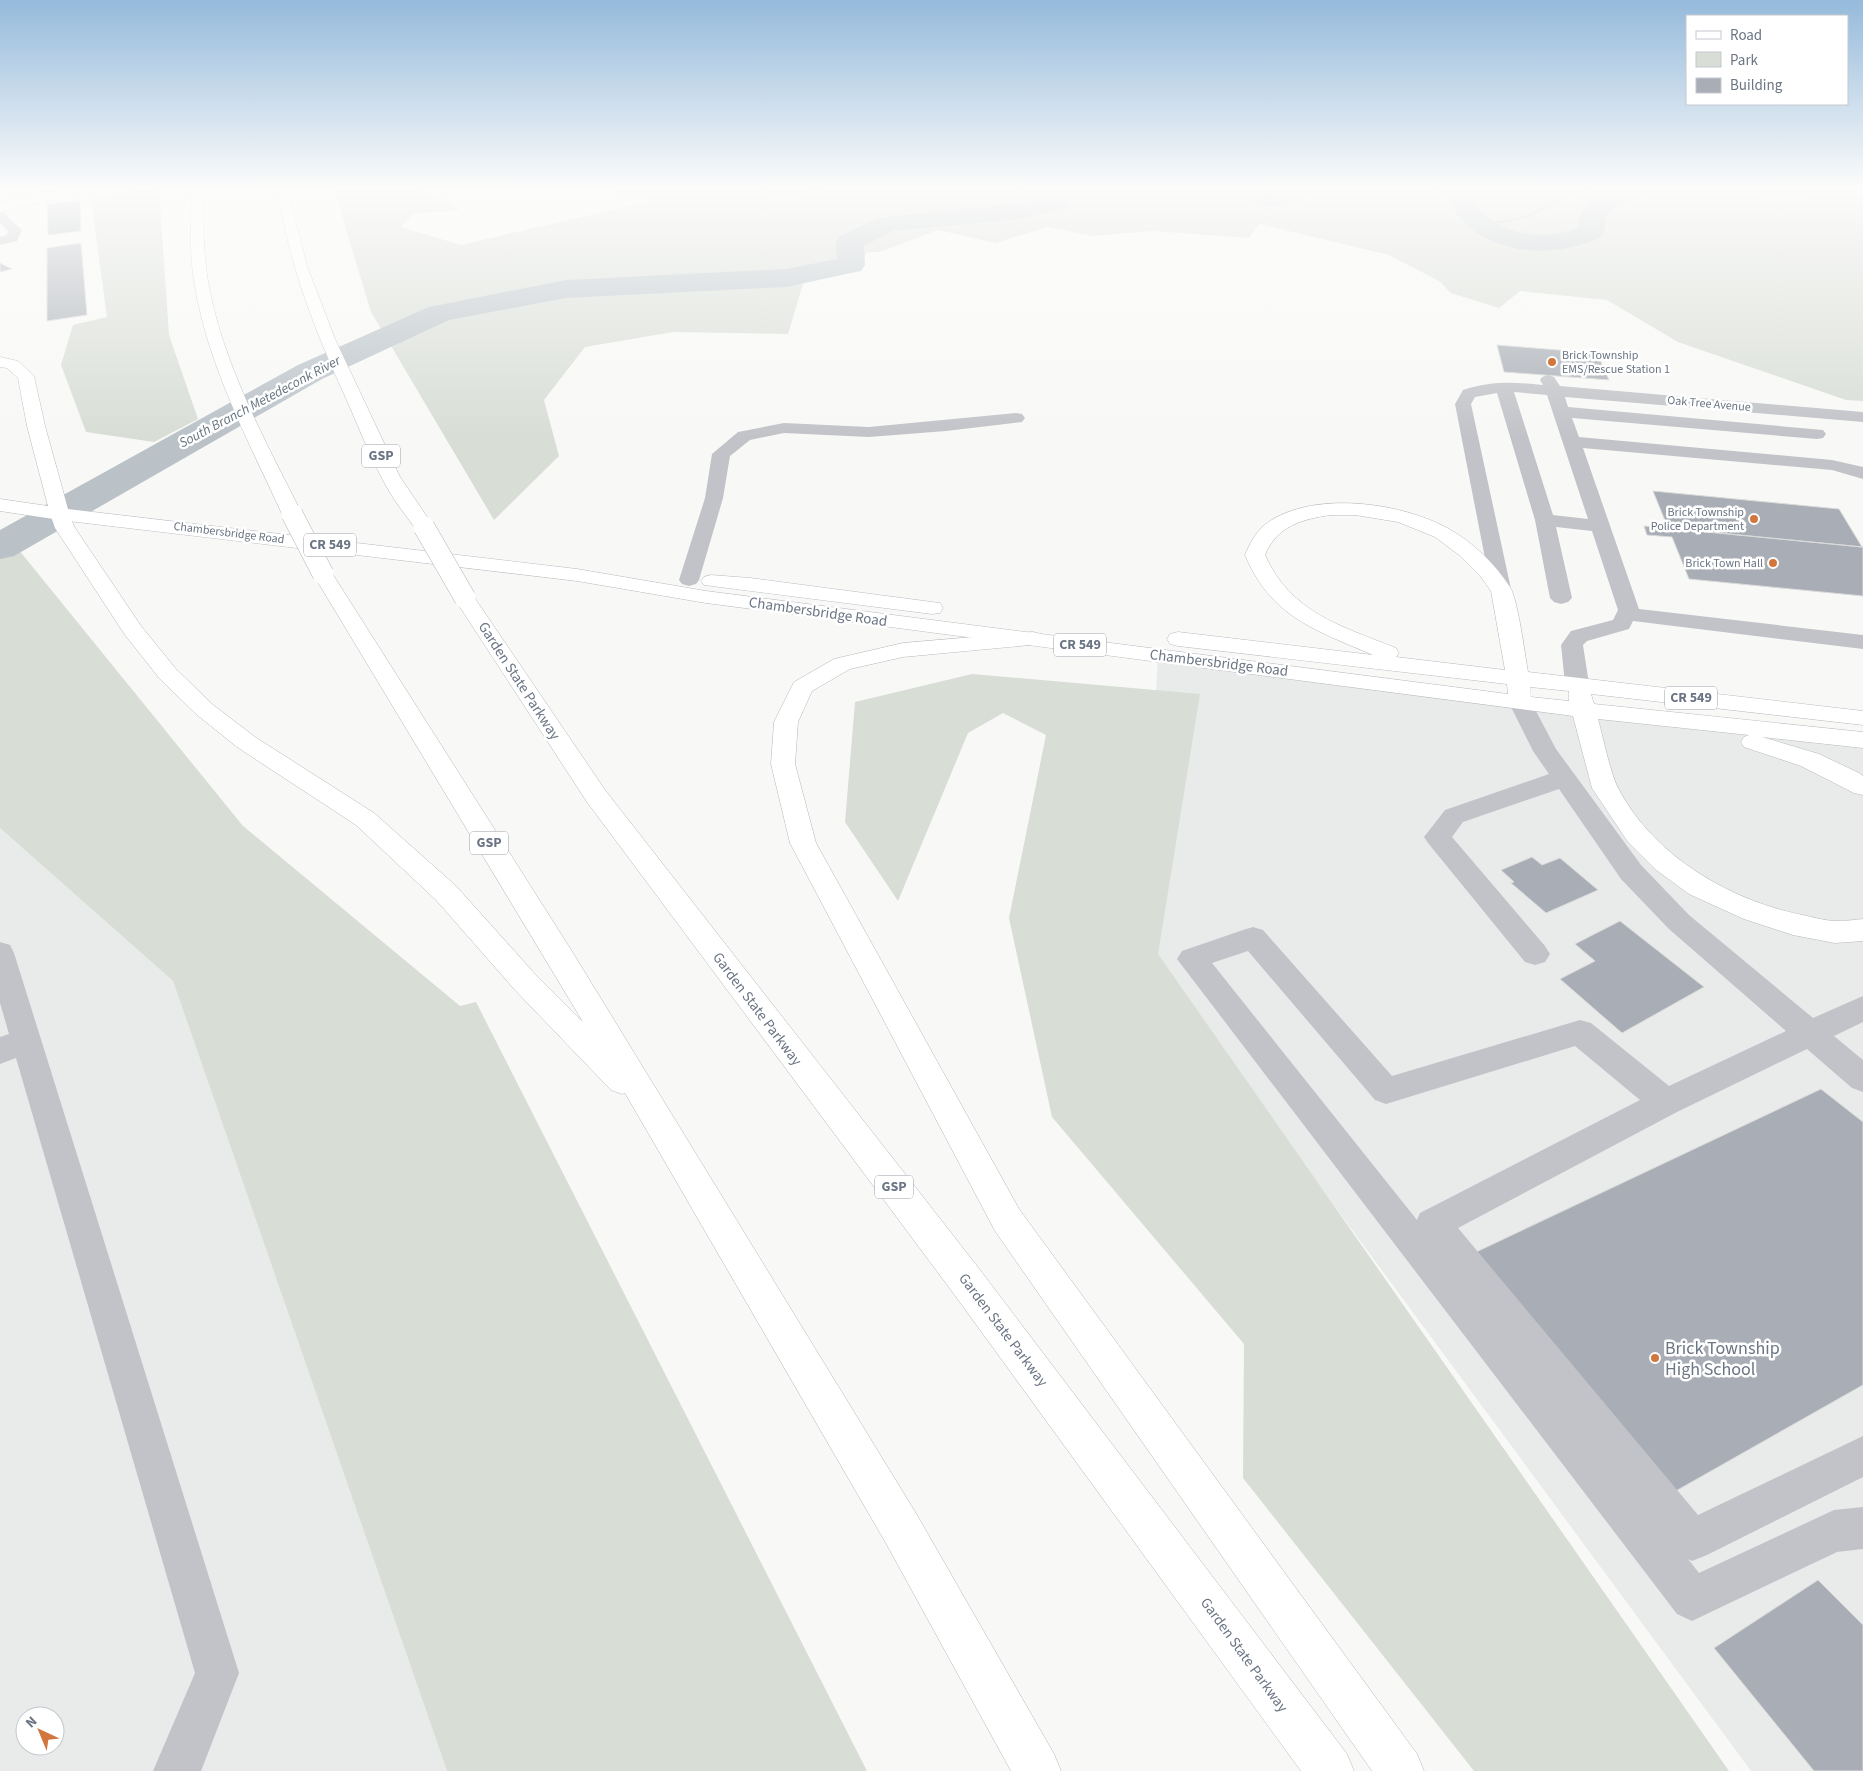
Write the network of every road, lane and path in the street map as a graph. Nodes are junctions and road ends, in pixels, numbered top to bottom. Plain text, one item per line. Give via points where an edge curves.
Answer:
1 (200, 272) edge
2 (303, 272) edge
3 (0, 362) edge
4 (1551, 385) junction
5 (1506, 394) junction
6 (1562, 412) junction
7 (1016, 418) dead end
8 (1863, 418) edge
9 (1818, 434) dead end
10 (1572, 442) junction
11 (1863, 473) edge
12 (6, 506) edge
13 (69, 519) junction
14 (1545, 520) junction
15 (1600, 526) junction
16 (577, 575) junction
17 (689, 580) junction
18 (1501, 589) junction
19 (1561, 598) dead end
20 (1627, 614) junction
21 (1033, 639) junction
22 (1863, 642) edge
23 (1415, 665) junction
24 (1577, 684) junction
25 (1520, 691) junction
26 (1584, 709) junction
27 (1665, 718) junction
28 (1863, 718) edge
29 (1863, 740) edge
30 (1564, 778) junction
31 (1863, 787) edge
32 (1606, 788) junction
33 (1631, 872) junction
34 (1863, 930) edge
35 (1535, 954) dead end
36 (2, 970) edge
37 (1863, 1008) edge
38 (1810, 1034) junction
39 (13, 1045) edge
40 (1863, 1079) edge
41 (1666, 1102) junction
42 (653, 1113) junction
43 (1863, 1456) edge
44 (1863, 1528) edge
45 (177, 1771) edge
46 (1037, 1771) edge
47 (1330, 1771) edge
48 (1400, 1771) edge

1 - 42 main road, GSP, bridge via 203,295 232,384 323,574 563,961
2 - 47 main road, Garden State Parkway / GSP, bridge via 324,333 399,490 513,673 596,796 970,1286
3 - 13 main road via 12,364 26,376 52,486
4 - 5 lane, Oak Tree Avenue
4 - 6 lane
4 - 8 lane, Oak Tree Avenue
5 - 14 lane
5 - 18 lane, Oak Tree Avenue via 1488,388 1469,394 1462,404
6 - 9 lane
6 - 10 lane
7 - 17 lane via 869,432 784,428 744,436 721,454 714,498
10 - 11 lane via 1832,465
10 - 15 lane
12 - 13 main road, Chambersbridge Road / CR 549
13 - 16 main road, Chambersbridge Road / CR 549
13 - 42 main road via 133,630 168,674 204,709 246,742 365,819 446,894 525,982
14 - 15 lane
14 - 19 lane
15 - 20 lane via 1629,610
16 - 17 main road, Chambersbridge Road / CR 549
16 - 21 main road, Chambersbridge Road / CR 549 via 706,597
17 - 23 main road, Chambersbridge Road / CR 549 via 750,584 1038,622
18 - 23 main road via 1475,558 1441,533 1395,514 1350,508 1313,511 1272,529 1255,555 1259,569 1284,600 1329,629
18 - 25 main road
20 - 22 lane
20 - 24 lane via 1621,624 1579,636 1572,646
21 - 25 main road, Chambersbridge Road / CR 549
21 - 48 main road via 903,650 842,664 802,687 786,722 783,764 803,843 1007,1220
23 - 25 main road, Chambersbridge Road / CR 549
24 - 25 main road, Chambersbridge Road / CR 549
24 - 26 main road
24 - 28 main road, Chambersbridge Road / CR 549
25 - 26 main road, Chambersbridge Road / CR 549
25 - 30 lane via 1545,751
26 - 27 main road, Chambersbridge Road / CR 549
26 - 32 main road
27 - 29 main road, Chambersbridge Road / CR 549
27 - 31 main road via 1790,751 1816,761
30 - 33 lane
30 - 35 lane via 1454,816 1436,837
32 - 33 lane
32 - 34 main road via 1637,836 1699,887 1754,912 1793,924 1835,932
33 - 38 lane via 1679,922
36 - 39 lane
37 - 38 lane
38 - 40 lane
38 - 41 lane
39 - 45 lane via 217,1673
41 - 43 lane via 1432,1224 1692,1540
41 - 44 lane via 1580,1032 1386,1091 1253,938 1192,959 1692,1599 1834,1531
42 - 46 main road, GSP via 902,1530

